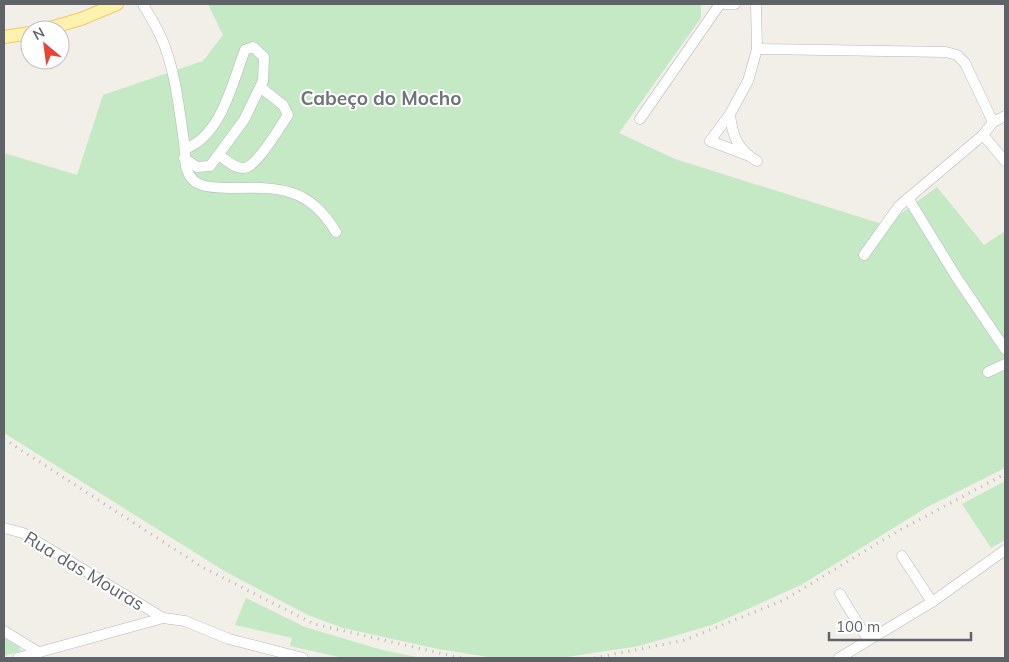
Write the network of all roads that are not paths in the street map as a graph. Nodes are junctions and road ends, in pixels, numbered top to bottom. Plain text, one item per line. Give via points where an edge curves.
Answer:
1 (117, 4) edge
2 (143, 4) edge
3 (720, 4) edge
4 (724, 4) edge
5 (735, 4) edge
6 (756, 4) edge
7 (70, 22) edge
8 (20, 35) edge
9 (4, 37) edge
10 (757, 49) junction
11 (260, 87) junction
12 (730, 114) junction
13 (1005, 116) edge
14 (640, 119) dead end
15 (993, 122) junction
16 (984, 135) junction
17 (184, 154) junction
18 (219, 155) junction
19 (747, 155) junction
20 (757, 161) dead end
21 (1005, 161) edge
22 (908, 198) junction
23 (336, 232) dead end
24 (864, 255) dead end
25 (1005, 349) edge
26 (1005, 364) edge
27 (988, 372) dead end
28 (4, 528) edge
29 (1005, 550) edge
30 (902, 556) dead end
31 (840, 594) dead end
32 (932, 602) junction
33 (162, 618) junction
34 (4, 631) edge
35 (868, 640) junction
36 (38, 652) junction
37 (18, 658) edge
38 (302, 658) edge
39 (839, 658) edge

1 - 7 main road
2 - 17 street via 162,38 172,76
3 - 14 street
4 - 5 street
6 - 10 street
8 - 9 main road
10 - 12 street via 748,81
10 - 15 street via 946,52 957,55 965,63
11 - 17 street via 264,57 253,47 245,50 232,89 214,122 198,144
11 - 18 street via 244,120
11 - 18 street via 283,105 288,115 253,165 243,168 232,165
12 - 19 street via 737,144
12 - 19 street via 710,141
13 - 15 street
15 - 16 street
16 - 21 street
16 - 22 street
17 - 18 street via 198,167 210,166
17 - 23 street via 186,171 198,183 219,188 294,192 325,214
19 - 20 street
22 - 24 street via 890,216
22 - 25 street
26 - 27 street
28 - 33 street, Rua das Mouras via 23,533
29 - 32 street
30 - 32 street
31 - 35 street
32 - 35 street
33 - 36 street
33 - 38 street via 185,621 229,638
34 - 36 street
35 - 39 street
36 - 37 street

